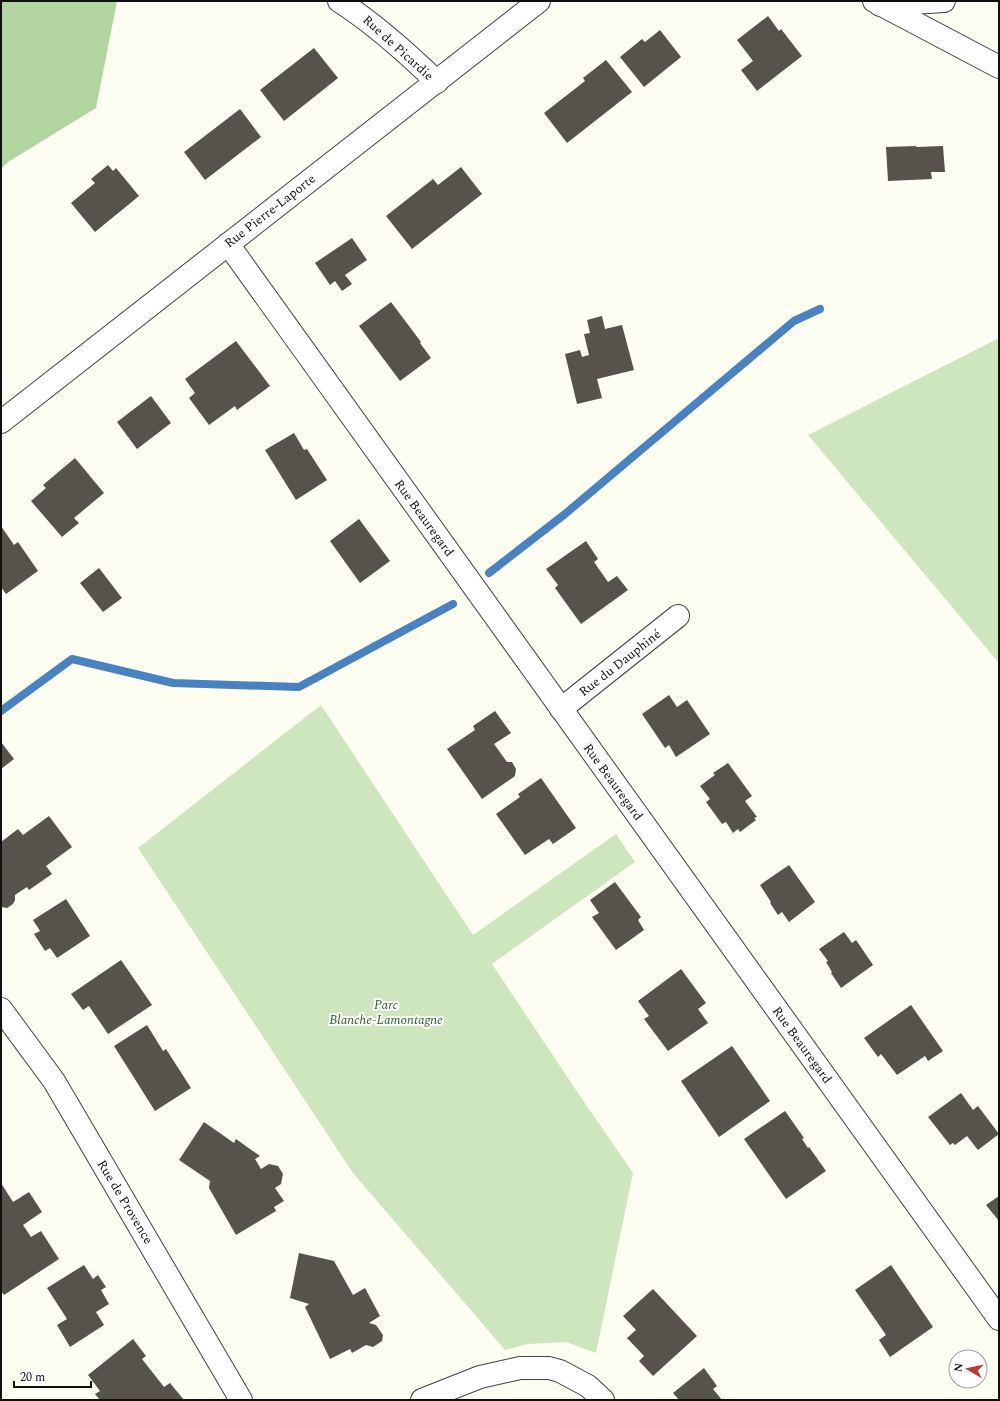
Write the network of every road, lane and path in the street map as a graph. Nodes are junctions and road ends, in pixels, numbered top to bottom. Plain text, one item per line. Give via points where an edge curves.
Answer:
1 (339, 1) edge
2 (539, 1) edge
3 (944, 1) edge
4 (877, 3) edge
5 (999, 68) edge
6 (437, 82) junction
7 (228, 244) junction
8 (1, 422) edge
9 (678, 616) dead end
10 (561, 709) junction
11 (1, 1009) edge
12 (999, 1319) edge
13 (241, 1400) edge
14 (422, 1400) edge
15 (603, 1400) edge

1 - 6 street, Rue de Picardie via 362,15
2 - 6 street, Rue Pierre-Laporte
3 - 4 street
4 - 5 street
6 - 7 street, Rue Pierre-Laporte
7 - 8 street, Rue Pierre-Laporte
7 - 10 street, Rue Beauregard
9 - 10 street, Rue du Dauphiné
10 - 12 street, Rue Beauregard
11 - 13 street, Rue de Provence via 54,1081
14 - 15 street via 480,1377 520,1368 549,1368 560,1371 588,1386

